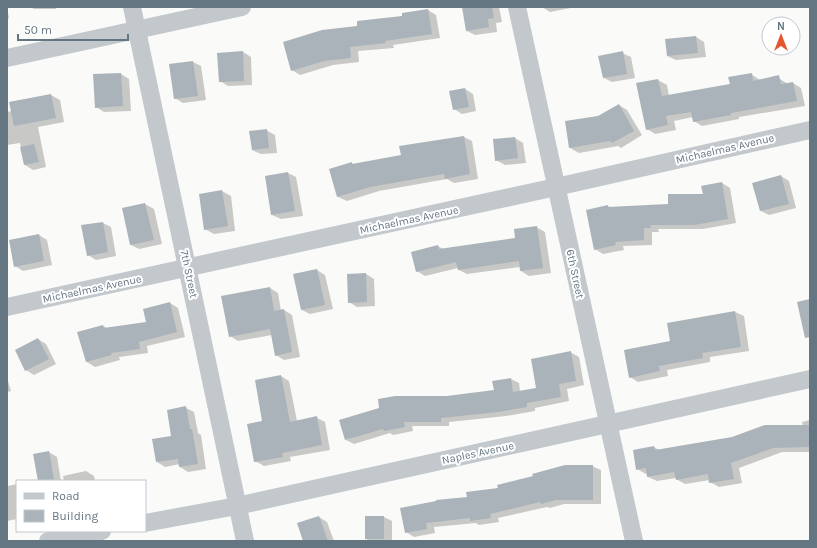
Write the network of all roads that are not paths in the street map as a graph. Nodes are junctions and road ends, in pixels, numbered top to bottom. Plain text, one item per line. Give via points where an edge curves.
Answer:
1 (132, 7) edge
2 (242, 7) edge
3 (517, 7) edge
4 (137, 30) junction
5 (7, 58) edge
6 (810, 130) edge
7 (556, 187) junction
8 (187, 268) junction
9 (7, 307) edge
10 (810, 379) edge
11 (608, 425) junction
12 (238, 506) junction
13 (146, 523) edge
14 (97, 532) edge
15 (48, 541) edge
16 (245, 541) edge
17 (634, 541) edge

1 - 4 street, 7th Street
2 - 4 street
3 - 7 street, 6th Street
4 - 5 street
4 - 8 street, 7th Street
6 - 7 street, Michaelmas Avenue
7 - 8 street, Michaelmas Avenue
7 - 11 street, 6th Street
8 - 9 street, Michaelmas Avenue
8 - 12 street, 7th Street
10 - 11 street, Naples Avenue
11 - 12 street, Naples Avenue
11 - 17 street, 6th Street
12 - 13 street, Naples Avenue
12 - 16 street, 7th Street
14 - 15 street

